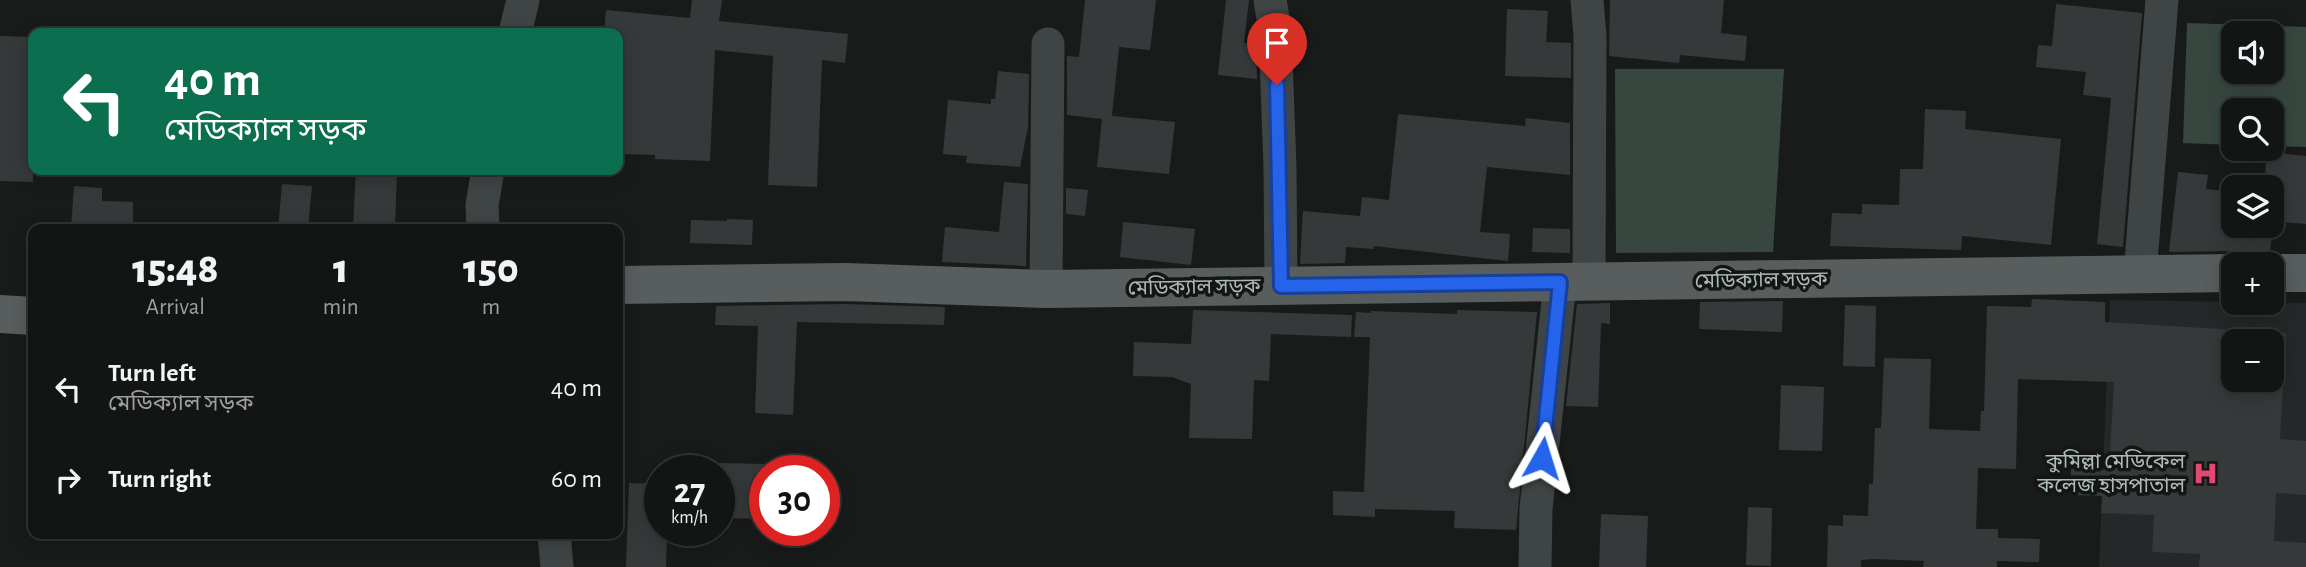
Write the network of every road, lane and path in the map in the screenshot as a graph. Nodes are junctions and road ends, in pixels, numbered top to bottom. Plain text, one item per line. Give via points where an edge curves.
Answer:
1 (523, 0) edge
2 (1270, 0) edge
3 (1587, 0) edge
4 (2162, 0) edge
5 (516, 28) edge
6 (1048, 44) dead end
7 (487, 175) edge
8 (483, 224) edge
9 (2306, 272) edge
10 (2221, 273) edge
11 (2284, 273) edge
12 (2140, 274) junction
13 (1575, 282) junction
14 (623, 285) edge
15 (1281, 286) junction
16 (1046, 289) junction
17 (0, 314) edge
18 (28, 316) edge
19 (554, 539) edge
20 (557, 567) edge
21 (1535, 567) edge

1 - 5 street
2 - 15 street via 1275,30
3 - 13 street via 1590,36
4 - 12 street
6 - 16 street
7 - 8 street
9 - 11 main road
10 - 12 main road, মেডিক্যাল সড়ক
12 - 13 main road, মেডিক্যাল সড়ক
13 - 15 main road, মেডিক্যাল সড়ক
13 - 21 street via 1536,509
14 - 16 main road, মেডিক্যাল সড়ক via 845,282
15 - 16 main road, মেডিক্যাল সড়ক
17 - 18 main road
19 - 20 street

